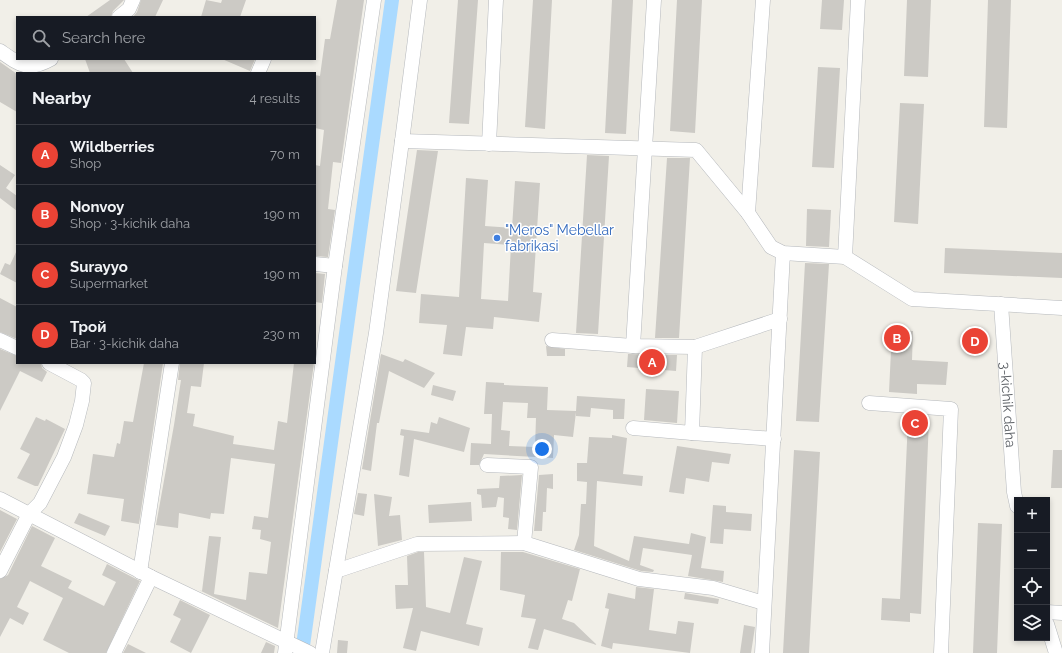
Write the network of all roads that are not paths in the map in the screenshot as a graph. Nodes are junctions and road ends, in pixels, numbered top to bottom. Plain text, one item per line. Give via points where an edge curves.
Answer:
1 (133, 0) edge
2 (374, 0) edge
3 (420, 0) edge
4 (496, 0) edge
5 (654, 0) edge
6 (763, 0) edge
7 (858, 0) edge
8 (120, 16) edge
9 (0, 51) edge
10 (16, 60) edge
11 (16, 60) edge
12 (50, 60) edge
13 (264, 60) edge
14 (40, 70) edge
15 (258, 72) edge
16 (402, 141) junction
17 (489, 144) junction
18 (645, 149) junction
19 (748, 213) junction
20 (783, 253) junction
21 (845, 257) junction
22 (316, 264) edge
23 (335, 266) junction
24 (1001, 304) junction
25 (1062, 308) edge
26 (780, 319) junction
27 (0, 340) edge
28 (552, 340) dead end
29 (634, 346) junction
30 (695, 347) junction
31 (16, 348) edge
32 (51, 364) edge
33 (172, 364) edge
34 (869, 403) dead end
35 (633, 428) dead end
36 (692, 433) junction
37 (774, 439) junction
38 (487, 465) dead end
39 (1015, 497) edge
40 (0, 498) edge
41 (29, 514) junction
42 (524, 543) junction
43 (0, 571) edge
44 (336, 571) junction
45 (146, 574) junction
46 (764, 603) junction
47 (1050, 612) edge
48 (1062, 613) edge
49 (1050, 634) edge
50 (286, 648) edge
51 (114, 653) edge
52 (310, 653) edge
53 (322, 653) edge
54 (762, 653) edge
55 (941, 653) edge
56 (1056, 653) edge

1 - 8 street via 129,9
2 - 23 street
3 - 16 street
4 - 17 street
5 - 18 street
6 - 19 street
7 - 21 street
9 - 11 street
10 - 14 street
12 - 14 street
13 - 15 street
16 - 17 street
16 - 44 street via 376,333
17 - 18 street
18 - 19 street via 696,150
18 - 29 street
19 - 20 street via 771,247
20 - 21 street
20 - 26 street
21 - 24 street via 912,299
22 - 23 street
23 - 50 street
24 - 25 street
24 - 39 street, 3-kichik daha
26 - 30 street
26 - 37 street
27 - 31 street
28 - 29 street
29 - 30 street
30 - 36 street
32 - 41 street via 81,380 85,386 76,425 64,457 40,503
33 - 45 street
34 - 55 street via 951,409
35 - 36 street
36 - 37 street
37 - 46 street
38 - 42 street via 531,467
40 - 41 street
41 - 43 street
41 - 45 street
42 - 44 street via 417,544
42 - 46 street via 639,579 713,588
44 - 53 street
45 - 50 street
45 - 51 street
46 - 54 street
47 - 48 street
49 - 56 street
50 - 52 street

